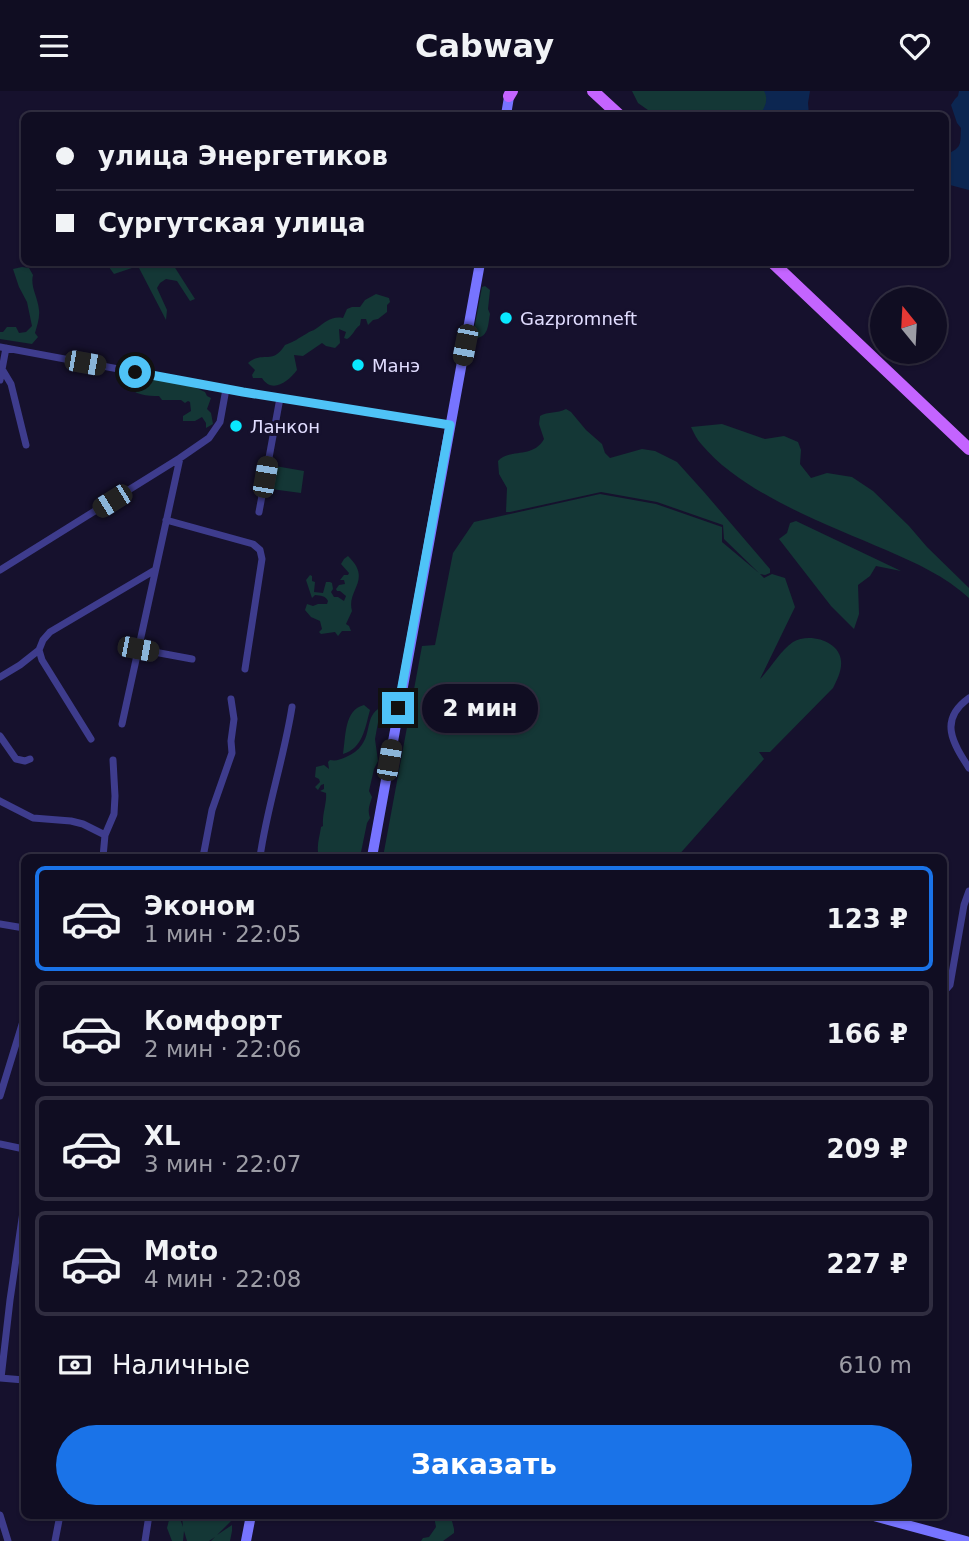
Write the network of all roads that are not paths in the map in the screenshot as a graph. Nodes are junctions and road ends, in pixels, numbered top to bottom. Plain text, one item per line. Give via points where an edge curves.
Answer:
1 (593, 91) edge
2 (511, 93) edge
3 (507, 112) edge
4 (616, 112) edge
5 (479, 266) edge
6 (776, 266) edge
7 (3, 348) edge
8 (2, 369) junction
9 (0, 380) edge
10 (226, 389) junction
11 (280, 398) junction
12 (450, 425) junction
13 (26, 445) dead end
14 (969, 449) edge
15 (180, 459) junction
16 (259, 512) dead end
17 (166, 520) junction
18 (0, 570) edge
19 (155, 570) junction
20 (138, 649) junction
21 (39, 650) junction
22 (192, 659) dead end
23 (245, 669) dead end
24 (0, 677) edge
25 (969, 698) edge
26 (231, 699) dead end
27 (292, 707) dead end
28 (122, 724) dead end
29 (0, 736) edge
30 (91, 739) dead end
31 (30, 759) dead end
32 (113, 760) dead end
33 (969, 768) edge
34 (0, 801) edge
35 (105, 835) junction
36 (103, 854) edge
37 (204, 854) edge
38 (261, 854) edge
39 (373, 854) edge
40 (969, 891) edge
41 (0, 924) edge
42 (21, 928) edge
43 (947, 988) edge
44 (21, 1028) edge
45 (0, 1096) edge
46 (0, 1144) edge
47 (21, 1148) edge
48 (21, 1225) edge
49 (0, 1378) edge
50 (21, 1380) edge
51 (0, 1515) edge
52 (59, 1519) edge
53 (148, 1519) edge
54 (250, 1519) edge
55 (885, 1519) edge
56 (8, 1541) edge
57 (55, 1541) edge
58 (145, 1541) edge
59 (246, 1541) edge
60 (966, 1541) edge

1 - 4 main road
2 - 3 main road
5 - 12 main road
6 - 14 main road
7 - 8 street
7 - 10 street
8 - 9 street
8 - 13 street via 11,384
10 - 11 street
10 - 15 street via 215,432
11 - 12 street
11 - 16 street
12 - 39 main road
15 - 17 street
15 - 18 street
17 - 19 street
17 - 23 street via 253,544 260,550
19 - 20 street
19 - 21 street via 50,632
20 - 22 street
20 - 28 street
21 - 24 street
21 - 30 street
25 - 33 street via 954,714 950,729
26 - 37 street via 232,754 212,810
27 - 38 street
29 - 31 street via 13,756
32 - 35 street via 114,814
34 - 35 street via 33,818 71,821
35 - 36 street
40 - 43 street
41 - 42 street
44 - 45 street
46 - 47 street
48 - 49 street
49 - 50 street
51 - 56 street
52 - 57 street
53 - 58 street
54 - 59 main road
55 - 60 main road

